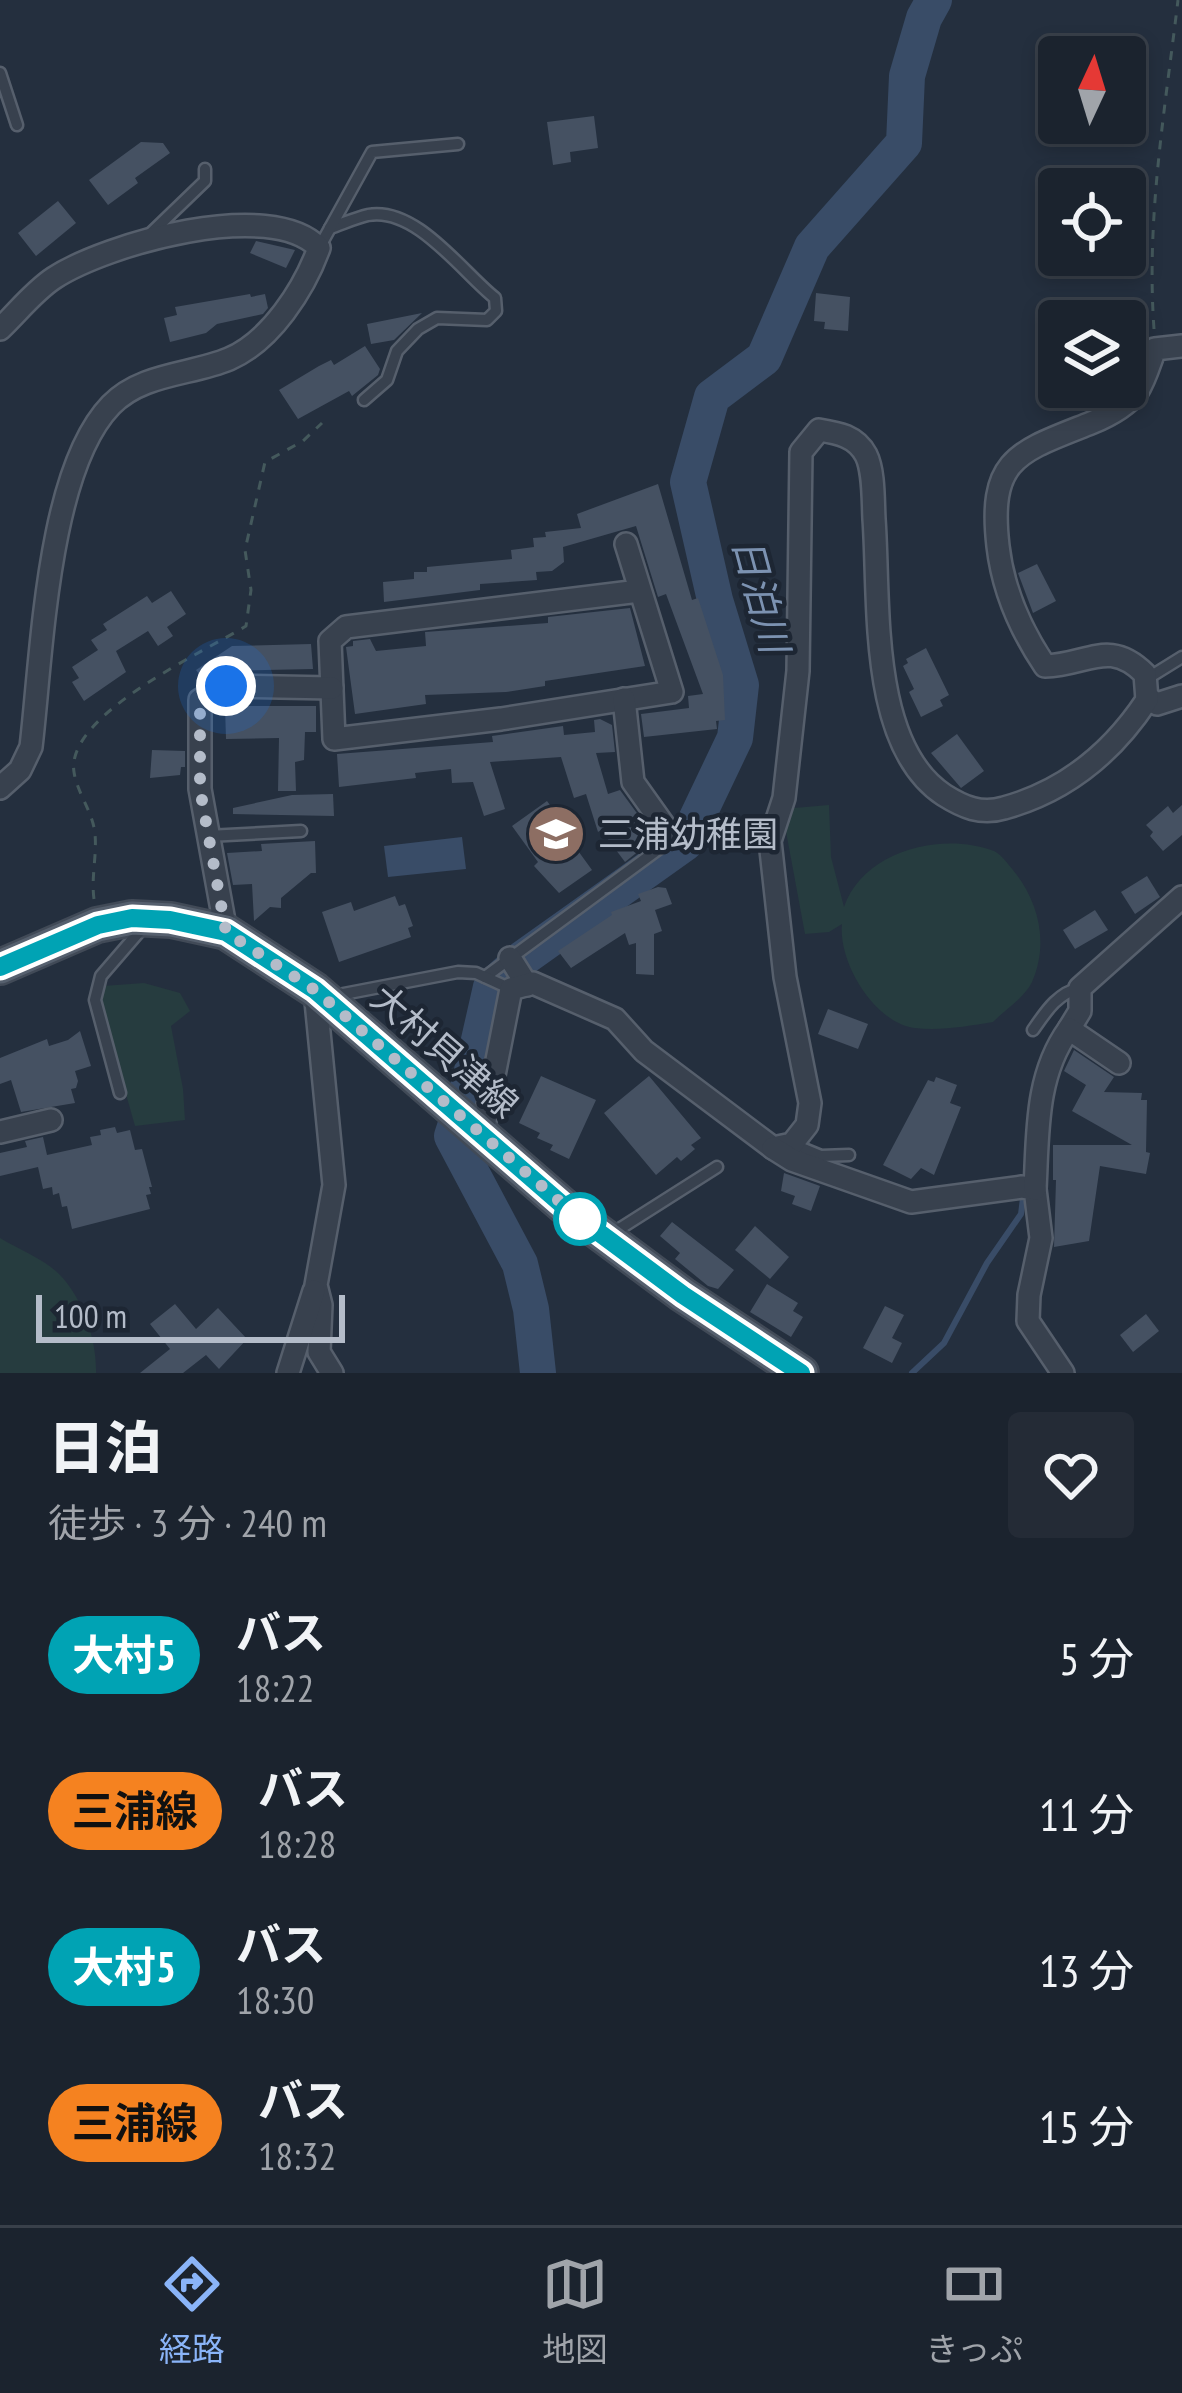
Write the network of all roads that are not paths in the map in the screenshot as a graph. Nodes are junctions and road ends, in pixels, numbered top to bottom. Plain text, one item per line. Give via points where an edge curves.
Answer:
1 (0, 74) edge
2 (16, 125) dead end
3 (458, 144) dead end
4 (205, 170) dead end
5 (325, 238) junction
6 (138, 245) junction
7 (0, 329) edge
8 (1182, 346) edge
9 (364, 400) dead end
10 (626, 544) dead end
11 (639, 591) junction
12 (1182, 657) edge
13 (332, 688) junction
14 (1146, 688) junction
15 (1182, 696) edge
16 (624, 699) junction
17 (0, 788) edge
18 (302, 831) dead end
19 (670, 834) joint
20 (208, 836) junction
21 (1182, 898) edge
22 (150, 919) junction
23 (226, 932) junction
24 (511, 958) junction
25 (0, 967) edge
26 (480, 975) junction
27 (519, 986) junction
28 (320, 994) junction
29 (1076, 1010) junction
30 (1033, 1030) dead end
31 (1119, 1063) dead end
32 (120, 1094) dead end
33 (51, 1120) dead end
34 (0, 1132) edge
35 (482, 1135) junction
36 (782, 1146) junction
37 (849, 1155) dead end
38 (717, 1168) dead end
39 (1029, 1188) junction
40 (606, 1238) junction
41 (316, 1285) junction
42 (288, 1373) edge
43 (332, 1373) edge
44 (800, 1373) edge
45 (1063, 1373) edge

1 - 2 lane
3 - 5 lane via 372,152
4 - 6 lane via 205,181
5 - 6 street via 236,225
5 - 9 lane via 373,214 399,220 436,241 495,298 487,320 437,318 418,328 397,351 387,380
5 - 17 street via 290,304 260,339 231,358 148,382 112,404 85,444 60,510 31,747
6 - 7 street via 50,280
8 - 14 street via 1155,349 1137,392 1113,414 1036,445 1007,468 993,502 1001,574 1024,636 1045,666 1127,656 1145,674
10 - 11 street
11 - 13 street via 346,627 330,641
11 - 16 street via 672,692
12 - 14 lane
13 - 16 street via 334,739
13 - 20 street via 226,686 200,700
14 - 15 street via 1157,704
14 - 36 street via 1107,754 1018,805 989,812 932,787 907,758 892,720 866,455 846,434 819,430 801,452 798,670 784,798 770,841 784,977 810,1103 807,1125
16 - 19 street via 633,782 665,809
18 - 20 lane
19 - 24 lane
20 - 23 street
21 - 29 street
22 - 23 main road, 大村貝津線
22 - 25 main road, 大村貝津線 via 98,925
22 - 32 lane via 101,976 95,1000
23 - 28 main road, 大村貝津線
24 - 26 lane
24 - 27 street
26 - 27 lane
26 - 28 lane
27 - 35 street
27 - 36 street via 533,983 615,1019 644,1052
28 - 35 main road, 大村貝津線
28 - 41 street via 334,1184
29 - 30 lane via 1068,991
29 - 31 street
29 - 39 street via 1039,1099
33 - 34 street
35 - 40 main road, 大村貝津線
36 - 37 lane
36 - 39 street via 792,1160 910,1202
38 - 40 lane
39 - 45 street via 1041,1238 1028,1322
40 - 44 main road, 大村貝津線
41 - 42 street
41 - 43 street via 319,1352

